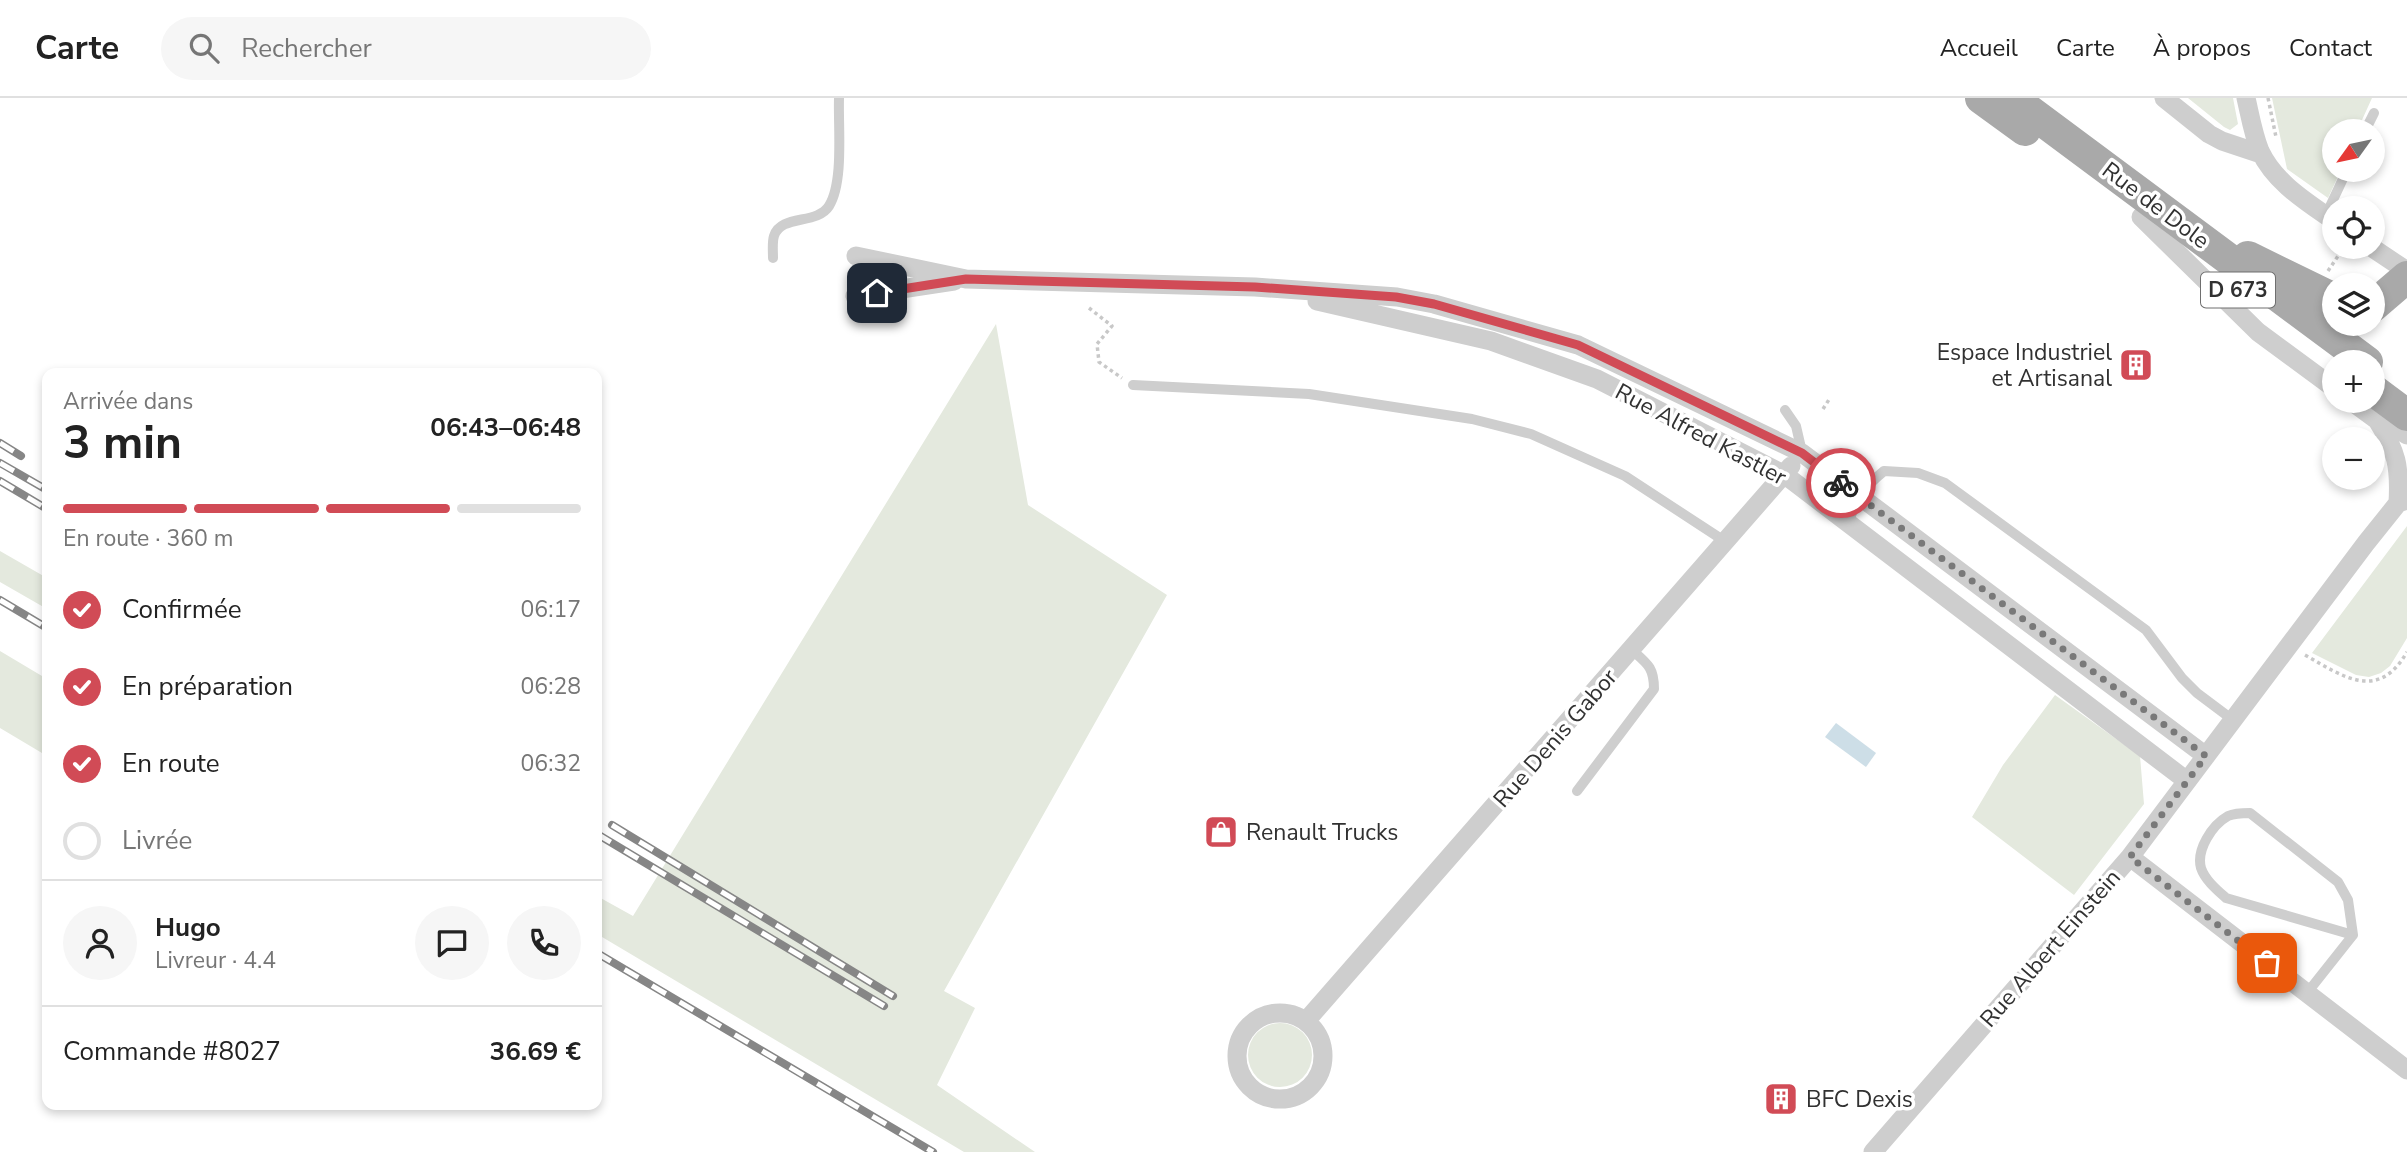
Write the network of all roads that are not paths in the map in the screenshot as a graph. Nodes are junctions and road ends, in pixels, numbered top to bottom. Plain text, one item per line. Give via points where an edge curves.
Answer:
1 (839, 98) edge
2 (1981, 98) edge
3 (2012, 98) edge
4 (2164, 98) edge
5 (2246, 98) edge
6 (2374, 113) dead end
7 (2371, 119) edge
8 (2261, 153) junction
9 (2322, 212) edge
10 (2141, 217) junction
11 (2195, 235) junction
12 (856, 256) dead end
13 (2385, 256) edge
14 (773, 258) dead end
15 (2407, 271) edge
16 (2407, 277) edge
17 (966, 279) junction
18 (1255, 287) junction
19 (2322, 293) edge
20 (855, 296) dead end
21 (2385, 297) edge
22 (2351, 350) edge
23 (2322, 352) edge
24 (2385, 375) edge
25 (2322, 379) edge
26 (1133, 386) road end
27 (2407, 391) edge
28 (2386, 409) edge
29 (1785, 410) dead end
30 (2407, 435) edge
31 (1802, 453) junction
32 (1784, 475) junction
33 (1858, 497) junction
34 (2402, 502) edge
35 (1848, 523) junction
36 (1726, 543) junction
37 (1633, 650) junction
38 (2233, 720) junction
39 (2206, 756) junction
40 (2188, 781) junction
41 (1577, 791) dead end
42 (2130, 857) junction
43 (2353, 935) junction
44 (2307, 993) junction
45 (1306, 1021) junction
46 (2407, 1070) edge
47 (1873, 1152) edge

1 - 14 lane via 837,180 832,200 816,217 777,229
2 - 10 main road, Rue de Dole / D 673
3 - 11 main road, Rue de Dole / D 673
4 - 8 street via 2209,134
5 - 8 street
6 - 7 lane
8 - 9 street via 2283,182
10 - 23 main road, Rue de Dole / D 673
10 - 25 street, Rue de Dole via 2258,332
11 - 19 main road
11 - 22 main road, Rue de Dole / D 673
12 - 17 street, Rue Alfred Kastler
13 - 15 street
16 - 21 main road
17 - 18 street, Rue Alfred Kastler
17 - 20 street, Rue Alfred Kastler
18 - 31 street, Rue Alfred Kastler via 1396,297 1578,345
18 - 32 street, Rue Alfred Kastler via 1491,341 1597,379
24 - 27 main road
26 - 36 lane via 1309,394 1472,419 1531,434 1626,476
28 - 30 street via 2396,427
28 - 34 street, Rue Albert Einstein
29 - 31 lane via 1796,426
31 - 32 street, Rue Denis Gabor
31 - 33 street, Rue Alfred Kastler
32 - 35 street, Rue Alfred Kastler
32 - 36 street, Rue Denis Gabor
33 - 35 lane
33 - 38 lane via 1884,471 1918,473 1945,483 2146,630 2182,678
33 - 39 street, Rue Alfred Kastler
34 - 38 street, Rue Albert Einstein
35 - 40 street, Rue Alfred Kastler
36 - 37 street, Rue Denis Gabor
37 - 41 lane via 1648,664 1654,689
37 - 45 street, Rue Denis Gabor
38 - 39 street, Rue Albert Einstein
39 - 40 street, Rue Albert Einstein
40 - 42 street, Rue Albert Einstein
42 - 44 street
42 - 47 street, Rue Albert Einstein
43 - 43 lane via 2348,900 2337,882 2250,813 2225,817 2209,834 2201,851 2201,868 2226,898
43 - 44 lane
44 - 46 street
45 - 45 street via 1293,1014 1263,1016 1241,1036 1238,1065 1253,1090 1281,1100 1296,1097 1317,1079 1323,1053

